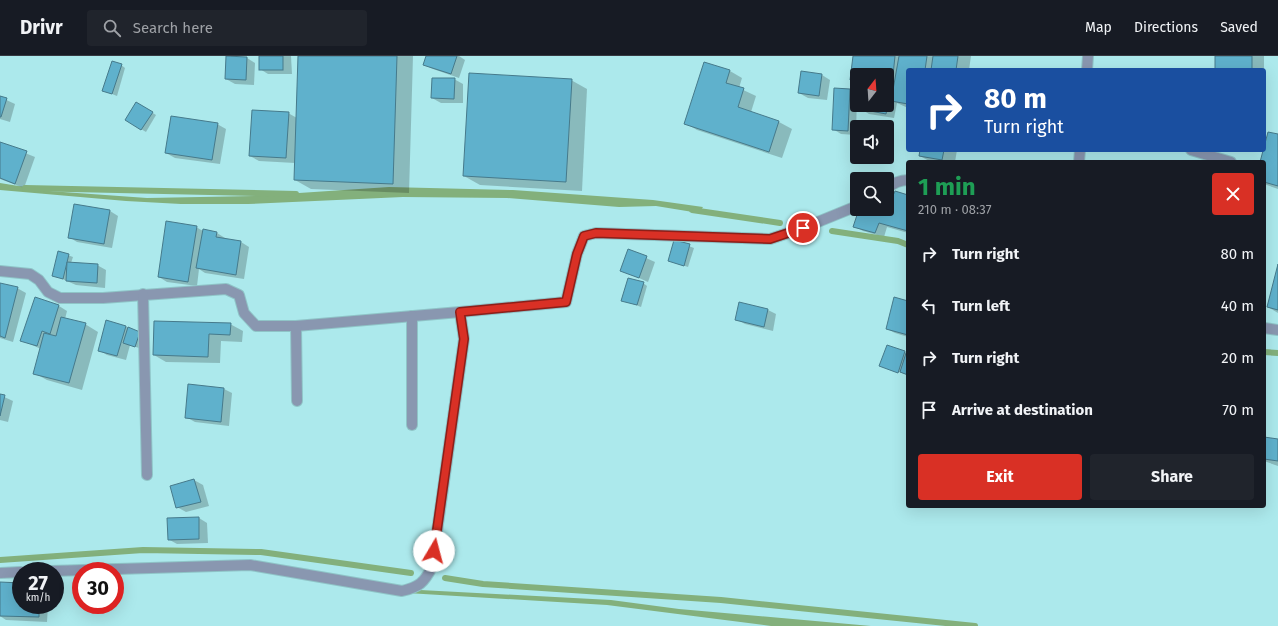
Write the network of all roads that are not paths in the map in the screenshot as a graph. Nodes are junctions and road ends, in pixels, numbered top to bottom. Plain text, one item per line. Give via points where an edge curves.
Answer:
1 (1088, 56) edge
2 (1087, 68) edge
3 (1198, 152) edge
4 (1224, 160) edge
5 (906, 181) edge
6 (894, 184) edge
7 (850, 209) edge
8 (0, 271) edge
9 (143, 294) junction
10 (460, 312) junction
11 (412, 316) junction
12 (296, 326) junction
13 (1266, 328) edge
14 (1278, 330) edge
15 (297, 401) dead end
16 (412, 425) dead end
17 (147, 475) dead end
18 (64, 571) edge
19 (12, 572) edge
20 (0, 573) edge

1 - 2 street
3 - 4 street
5 - 6 street
7 - 10 street via 770,239 596,233 584,236 577,254 566,302
8 - 9 street via 30,274 39,280 48,292 60,298 103,298
9 - 12 street via 226,288 239,295 244,314 256,326
9 - 17 street
10 - 11 street
10 - 18 street via 464,339 432,567 426,580 415,588 402,591 250,565
11 - 12 street
11 - 16 street
12 - 15 street
13 - 14 street
19 - 20 street

